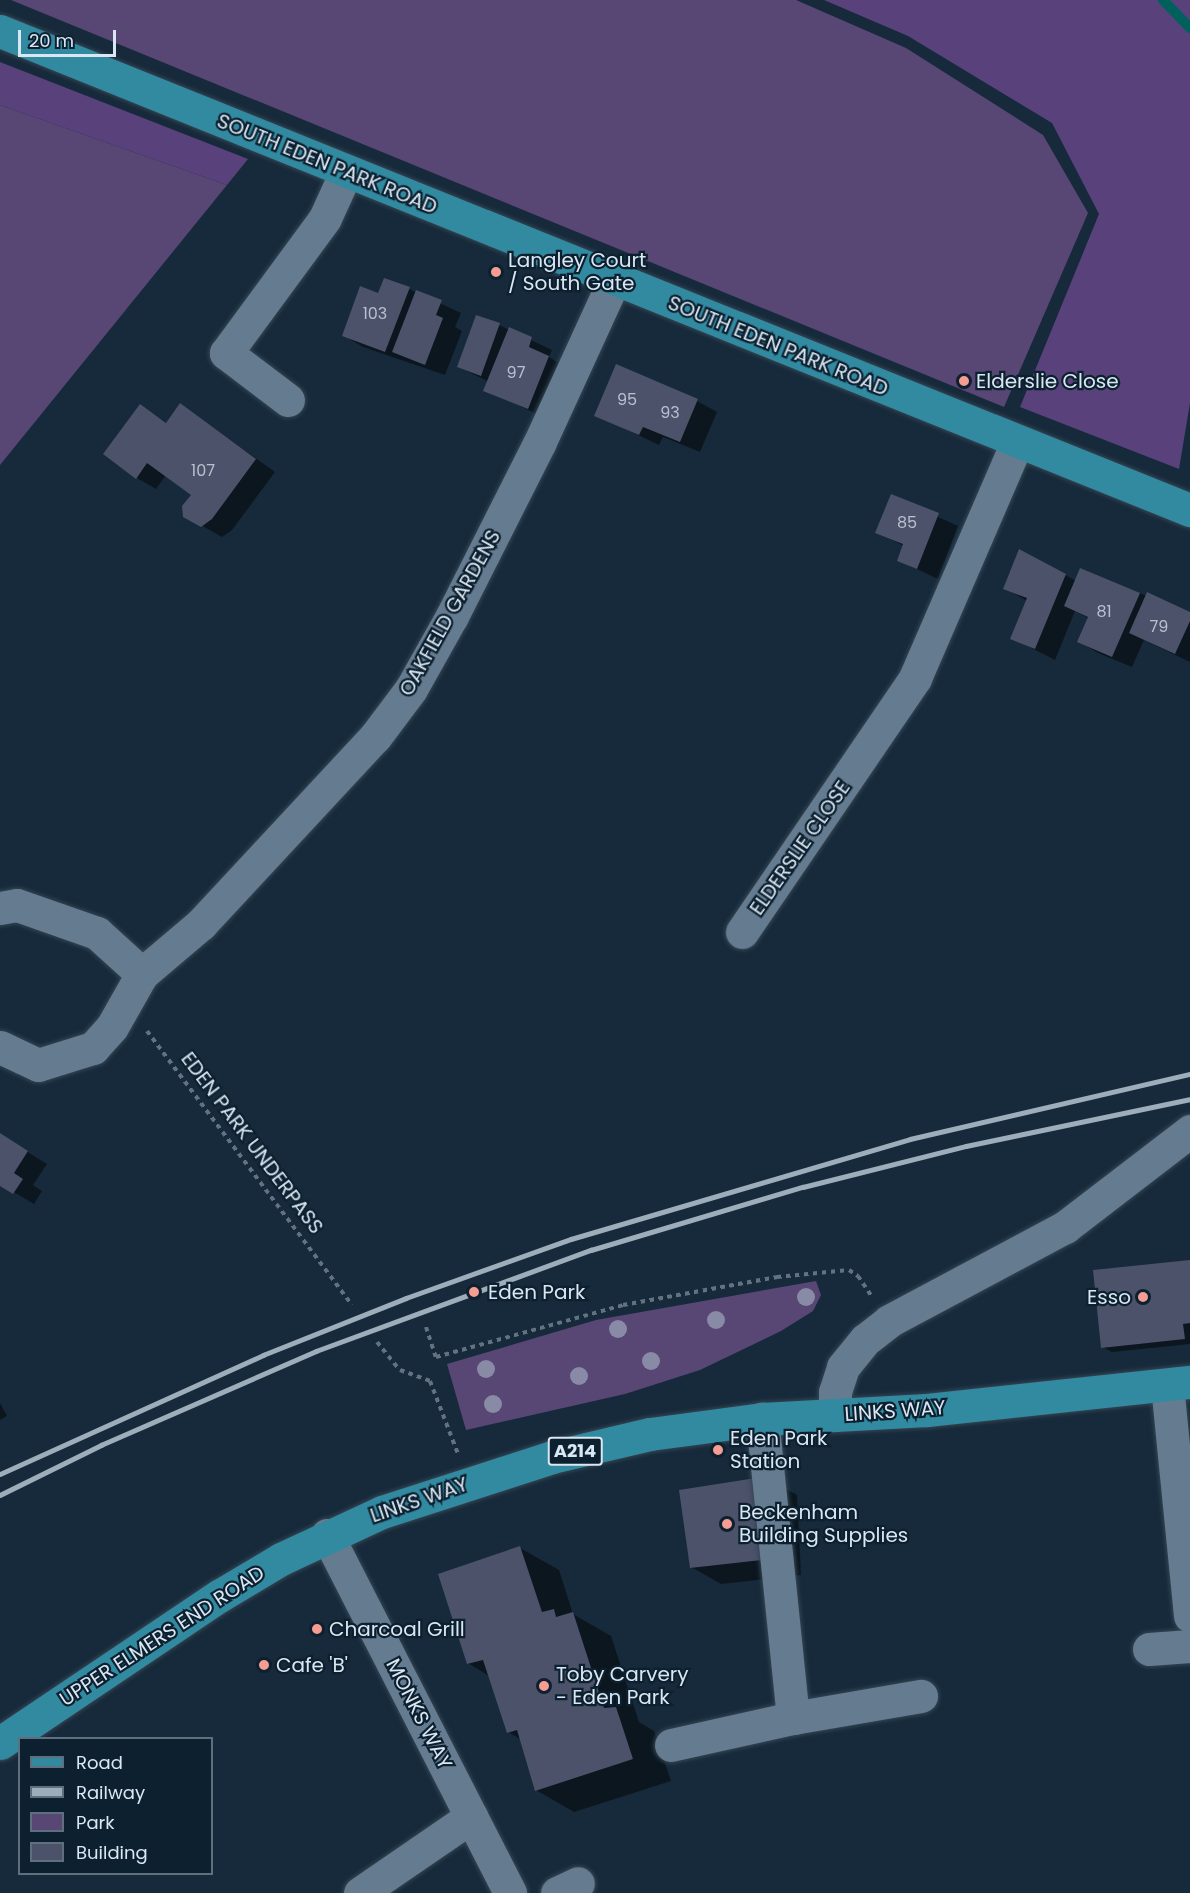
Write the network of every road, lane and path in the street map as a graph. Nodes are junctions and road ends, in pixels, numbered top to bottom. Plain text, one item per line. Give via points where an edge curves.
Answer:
1 (0, 31) edge
2 (346, 172) junction
3 (614, 280) junction
4 (288, 400) dead end
5 (1017, 442) junction
6 (1190, 510) edge
7 (0, 908) edge
8 (742, 932) dead end
9 (142, 974) junction
10 (125, 1002) junction
11 (0, 1047) edge
12 (1190, 1131) edge
13 (352, 1305) dead end
14 (889, 1321) junction
15 (426, 1327) dead end
16 (377, 1342) dead end
17 (1179, 1384) edge
18 (835, 1416) junction
19 (762, 1419) junction
20 (467, 1483) junction
21 (327, 1535) junction
22 (1190, 1616) edge
23 (1190, 1646) edge
24 (1149, 1649) dead end
25 (921, 1696) dead end
26 (793, 1718) junction
27 (0, 1743) edge
28 (671, 1744) dead end
29 (471, 1817) junction
30 (360, 1893) edge
31 (510, 1893) edge

1 - 2 main road, SOUTH EDEN PARK ROAD
2 - 3 main road, SOUTH EDEN PARK ROAD
2 - 4 street via 325,218 226,353
3 - 5 main road, SOUTH EDEN PARK ROAD
3 - 9 street, OAKFIELD GARDENS via 539,444 411,689 375,736 201,924
5 - 6 main road, SOUTH EDEN PARK ROAD
5 - 8 street, ELDERSLIE CLOSE via 915,678
7 - 9 street via 17,905 97,933
9 - 10 street, OAKFIELD GARDENS
10 - 11 street, OAKFIELD GARDENS via 112,1027 93,1048 38,1065
10 - 13 path, EDEN PARK UNDERPASS
12 - 14 street via 1130,1180 1049,1236 929,1296
14 - 15 path via 858,1276 839,1269 623,1305 436,1357
14 - 18 street via 865,1340 843,1367 835,1392
16 - 20 path via 399,1371 430,1381
17 - 18 main road, LINKS WAY / A214
17 - 22 street
18 - 19 main road, LINKS WAY / A214
19 - 20 main road, LINKS WAY / A214 via 607,1442
19 - 26 street
20 - 21 main road, LINKS WAY / A214
21 - 27 main road, UPPER ELMERS END ROAD / A214 via 219,1596
21 - 29 street, MONKS WAY
23 - 24 street
25 - 26 street
26 - 28 street
29 - 30 street
29 - 31 street, MONKS WAY

